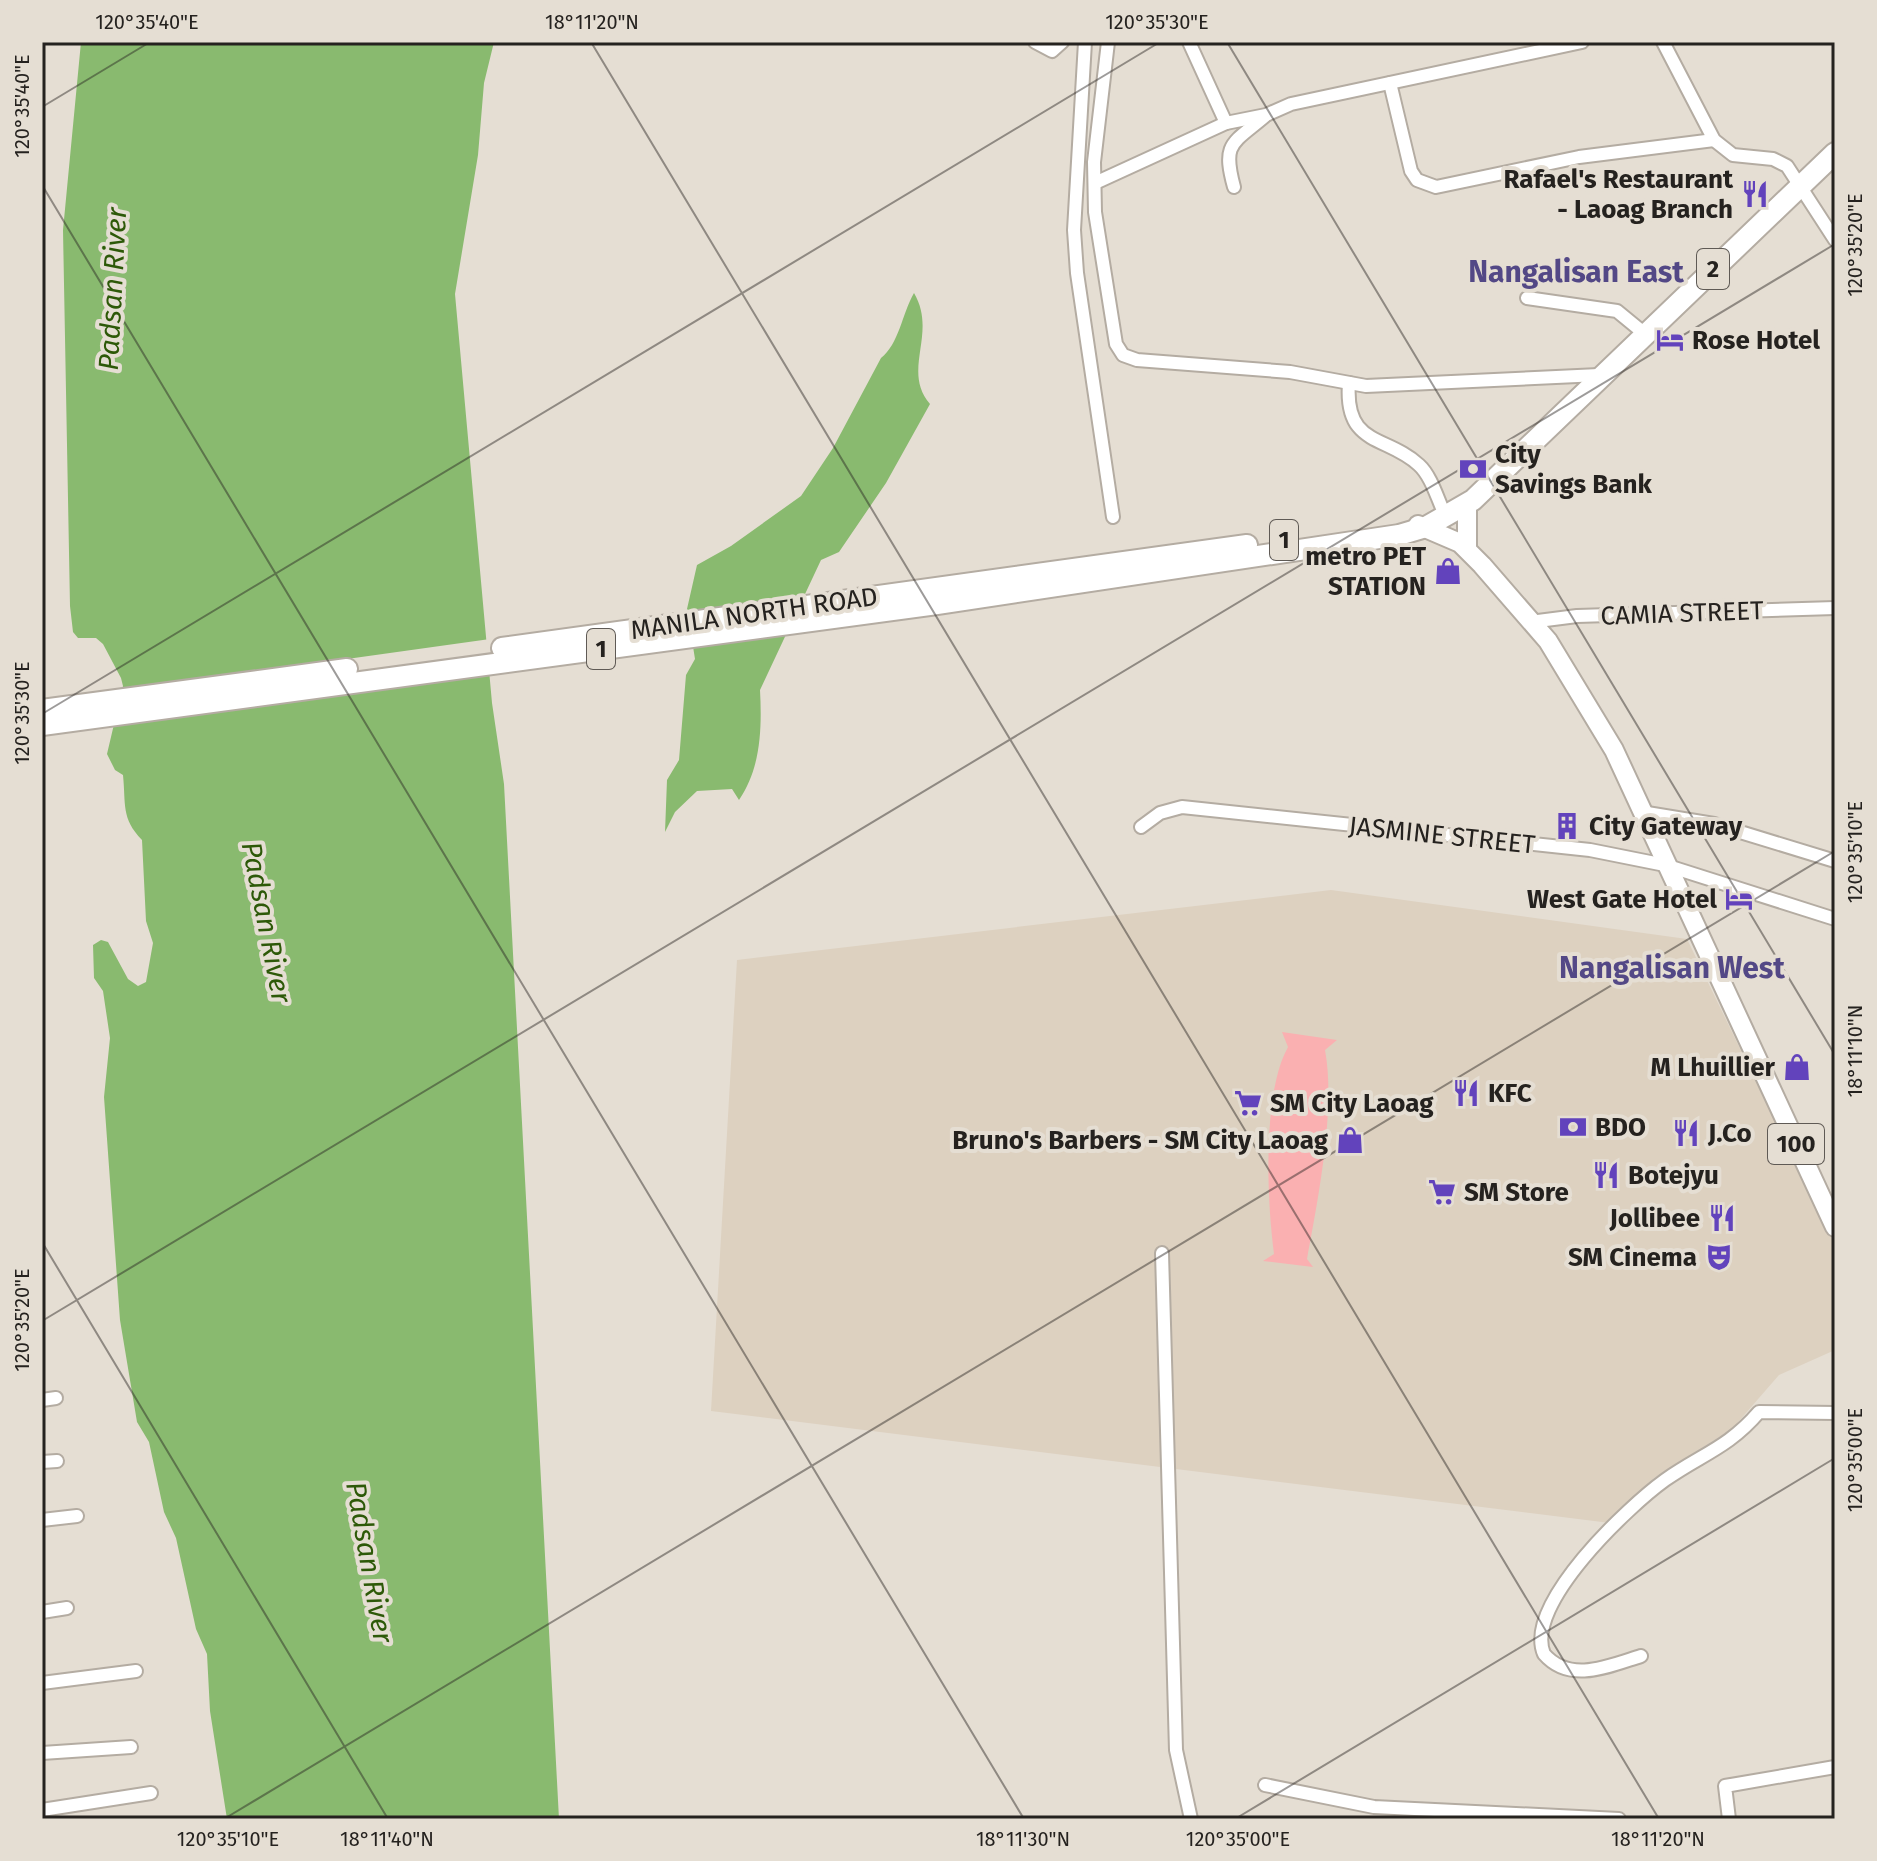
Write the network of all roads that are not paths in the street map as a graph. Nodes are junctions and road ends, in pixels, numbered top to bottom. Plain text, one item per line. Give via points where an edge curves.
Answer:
1 (1035, 42) edge
2 (1062, 42) edge
3 (1085, 42) edge
4 (1189, 42) edge
5 (1582, 42) edge
6 (1663, 42) edge
7 (1111, 44) edge
8 (1390, 83) junction
9 (1266, 115) junction
10 (1226, 123) junction
11 (1714, 140) junction
12 (1835, 153) edge
13 (1095, 183) junction
14 (1801, 185) junction
15 (1234, 187) dead end
16 (1835, 240) edge
17 (1527, 298) dead end
18 (1645, 334) junction
19 (1605, 374) junction
20 (1349, 383) junction
21 (1461, 503) junction
22 (1113, 517) dead end
23 (1412, 528) junction
24 (1463, 549) junction
25 (1159, 564) junction
26 (1505, 594) junction
27 (1835, 608) edge
28 (1530, 622) junction
29 (42, 710) edge
30 (42, 725) edge
31 (1641, 812) junction
32 (1141, 827) dead end
33 (1835, 861) edge
34 (1665, 865) junction
35 (1835, 919) edge
36 (1835, 1227) edge
37 (1162, 1253) dead end
38 (56, 1398) dead end
39 (42, 1400) edge
40 (1835, 1413) edge
41 (57, 1461) dead end
42 (42, 1462) edge
43 (77, 1516) dead end
44 (42, 1520) edge
45 (67, 1608) dead end
46 (42, 1612) edge
47 (1641, 1656) dead end
48 (136, 1671) dead end
49 (42, 1683) edge
50 (131, 1747) dead end
51 (42, 1753) edge
52 (1835, 1767) edge
53 (1265, 1785) dead end
54 (151, 1793) dead end
55 (42, 1810) edge
56 (1373, 1813) edge
57 (1191, 1819) edge
58 (1619, 1819) edge
59 (1729, 1819) edge

1 - 2 street via 1052,51
3 - 22 street via 1075,245
4 - 10 street
5 - 8 street
6 - 11 street
7 - 13 street
8 - 9 street via 1291,104
8 - 11 street via 1411,171 1427,186 1579,157
9 - 10 street
9 - 15 street via 1232,144 1226,160
10 - 13 street
11 - 14 street via 1733,155 1773,159 1793,172
12 - 14 highway, MANILA NORTH ROAD / 2
13 - 20 street via 1116,344 1123,355
14 - 16 street
14 - 18 highway, MANILA NORTH ROAD / 2
17 - 18 street via 1617,311
18 - 19 highway, MANILA NORTH ROAD / 2
19 - 20 street via 1416,386
19 - 21 highway, MANILA NORTH ROAD / 2
20 - 21 street via 1348,399 1359,428 1422,467
21 - 23 highway, MANILA NORTH ROAD / 2
21 - 24 main road
23 - 24 main road, 100
23 - 24 main road, 100 via 1429,540
23 - 25 highway, MANILA NORTH ROAD / 1
24 - 26 main road, 100
24 - 26 main road, 100
25 - 29 highway, MANILA NORTH ROAD / 1
25 - 30 highway, MANILA NORTH ROAD / 1
26 - 28 main road, 100
27 - 28 street, CAMIA STREET
28 - 31 main road, 100 via 1582,693
31 - 33 street via 1714,824
31 - 34 main road, 100
32 - 34 street, JASMINE STREET via 1160,813 1182,807 1590,850
34 - 35 street, JASMINE STREET
34 - 36 main road, 100
37 - 57 street via 1176,1750
38 - 39 street
40 - 47 street via 1759,1412 1727,1444 1663,1482 1574,1566 1541,1627 1544,1654 1580,1672
41 - 42 street
43 - 44 street
45 - 46 street
48 - 49 street
50 - 51 street
52 - 59 street via 1725,1786
53 - 56 street
54 - 55 street
56 - 58 street

